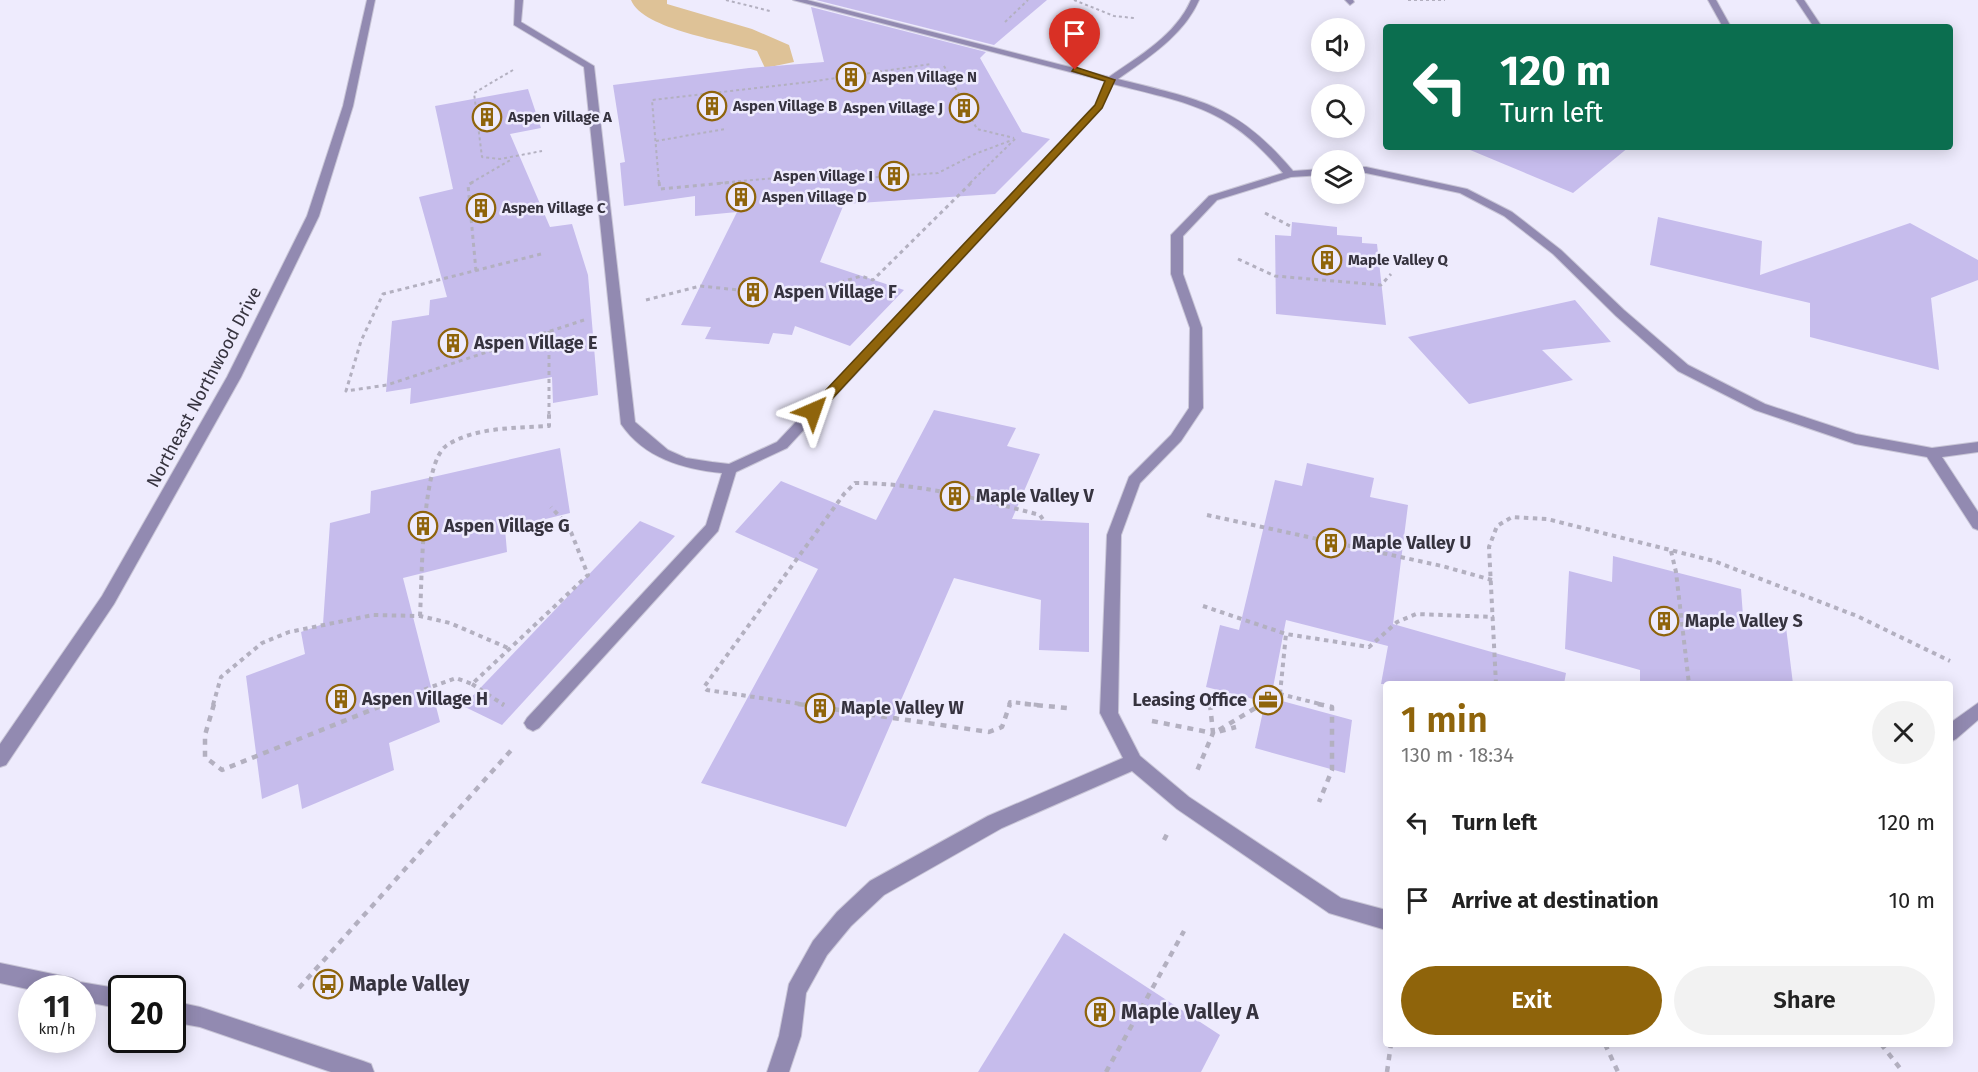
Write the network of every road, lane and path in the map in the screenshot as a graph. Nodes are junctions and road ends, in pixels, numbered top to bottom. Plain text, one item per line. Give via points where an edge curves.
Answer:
1 (371, 0) edge
2 (519, 0) edge
3 (797, 0) edge
4 (1028, 0) edge
5 (1074, 0) edge
6 (1195, 0) edge
7 (1408, 0) edge
8 (1445, 0) edge
9 (1712, 0) edge
10 (1800, 0) edge
11 (1134, 18) dead end
12 (1005, 21) dead end
13 (1725, 24) edge
14 (1816, 24) edge
15 (942, 62) dead end
16 (932, 64) dead end
17 (513, 70) dead end
18 (1110, 80) junction
19 (724, 129) dead end
20 (1015, 139) junction
21 (656, 141) junction
22 (542, 151) dead end
23 (515, 157) junction
24 (1365, 170) edge
25 (1311, 173) edge
26 (1290, 174) junction
27 (1265, 213) dead end
28 (1292, 227) dead end
29 (541, 254) dead end
30 (1238, 259) dead end
31 (476, 271) junction
32 (1391, 274) dead end
33 (616, 310) junction
34 (549, 331) junction
35 (1978, 447) edge
36 (1932, 453) junction
37 (730, 469) junction
38 (551, 507) dead end
39 (1207, 515) dead end
40 (1044, 521) dead end
41 (1978, 524) edge
42 (1671, 551) junction
43 (1492, 580) junction
44 (1203, 606) dead end
45 (420, 616) junction
46 (1494, 617) junction
47 (1286, 634) junction
48 (508, 648) junction
49 (1950, 661) dead end
50 (1496, 681) edge
51 (1689, 681) edge
52 (1280, 694) junction
53 (1209, 695) dead end
54 (1271, 698) dead end
55 (1265, 702) dead end
56 (1067, 708) dead end
57 (1978, 710) edge
58 (533, 723) joint
59 (1236, 728) dead end
60 (1953, 731) edge
61 (1213, 733) junction
62 (0, 759) edge
63 (1134, 762) junction
64 (1319, 802) dead end
65 (1383, 919) edge
66 (1184, 931) dead end
67 (0, 973) edge
68 (18, 977) edge
69 (299, 988) dead end
70 (186, 1014) edge
71 (1391, 1047) edge
72 (1606, 1047) edge
73 (1883, 1047) edge
74 (363, 1072) edge
75 (778, 1072) edge
76 (1106, 1072) edge
77 (1387, 1072) edge
78 (1618, 1072) edge
79 (1903, 1072) edge

1 - 62 street, Northeast Northwood Drive via 348,106 313,216 250,345 108,600
2 - 33 street via 518,23 589,66
3 - 18 street
4 - 12 path
5 - 11 path
6 - 18 street via 1189,14 1153,51
7 - 8 path
9 - 13 street
10 - 14 street
15 - 20 path via 977,129
16 - 21 path via 652,100
17 - 23 path via 474,93 482,157
18 - 26 street via 1200,103 1239,121 1261,138
18 - 37 street via 1099,106 782,445
19 - 21 path
20 - 21 path via 938,173 849,179 786,177 660,189
20 - 33 path via 873,280 861,276 807,297 700,286
22 - 23 path
23 - 31 path via 468,185
24 - 36 street via 1463,191 1508,214 1557,252 1683,369 1760,407 1855,440
25 - 26 street
26 - 63 street via 1213,198 1177,235 1177,274 1196,328 1196,408 1176,438 1134,481 1114,535 1109,713
27 - 28 path
29 - 31 path
30 - 32 path via 1275,276 1381,285
31 - 34 path via 383,294 361,341 346,391 387,385
33 - 34 path
33 - 37 street via 628,424 654,451 684,464
34 - 45 path via 549,426 458,440 439,452 429,478
35 - 36 street
36 - 41 street
37 - 58 street via 713,527
38 - 48 path via 565,521 588,574
39 - 43 path
40 - 56 path via 1040,515 886,481 855,483 704,687 892,720 988,732 1002,727 1010,702
42 - 43 path via 1546,519 1512,517 1497,526 1490,547
42 - 49 path via 1714,561 1818,600
42 - 51 path
43 - 46 path
44 - 47 path
45 - 48 path via 450,623
45 - 48 path via 373,615 289,632 262,643 221,677 205,735 205,758 222,770 439,682 456,678 471,684
46 - 47 path via 1416,614 1397,622 1369,647
46 - 50 path
47 - 52 path
52 - 54 path
52 - 64 path via 1332,707 1332,770
53 - 61 path
55 - 61 path
57 - 60 street
58 - 69 path
59 - 61 path
63 - 65 street via 1183,803 1336,906
63 - 75 street via 995,822 877,888 820,948 796,991 790,1036
66 - 76 path
67 - 68 street
70 - 74 street
71 - 77 path
72 - 78 path
73 - 79 path

